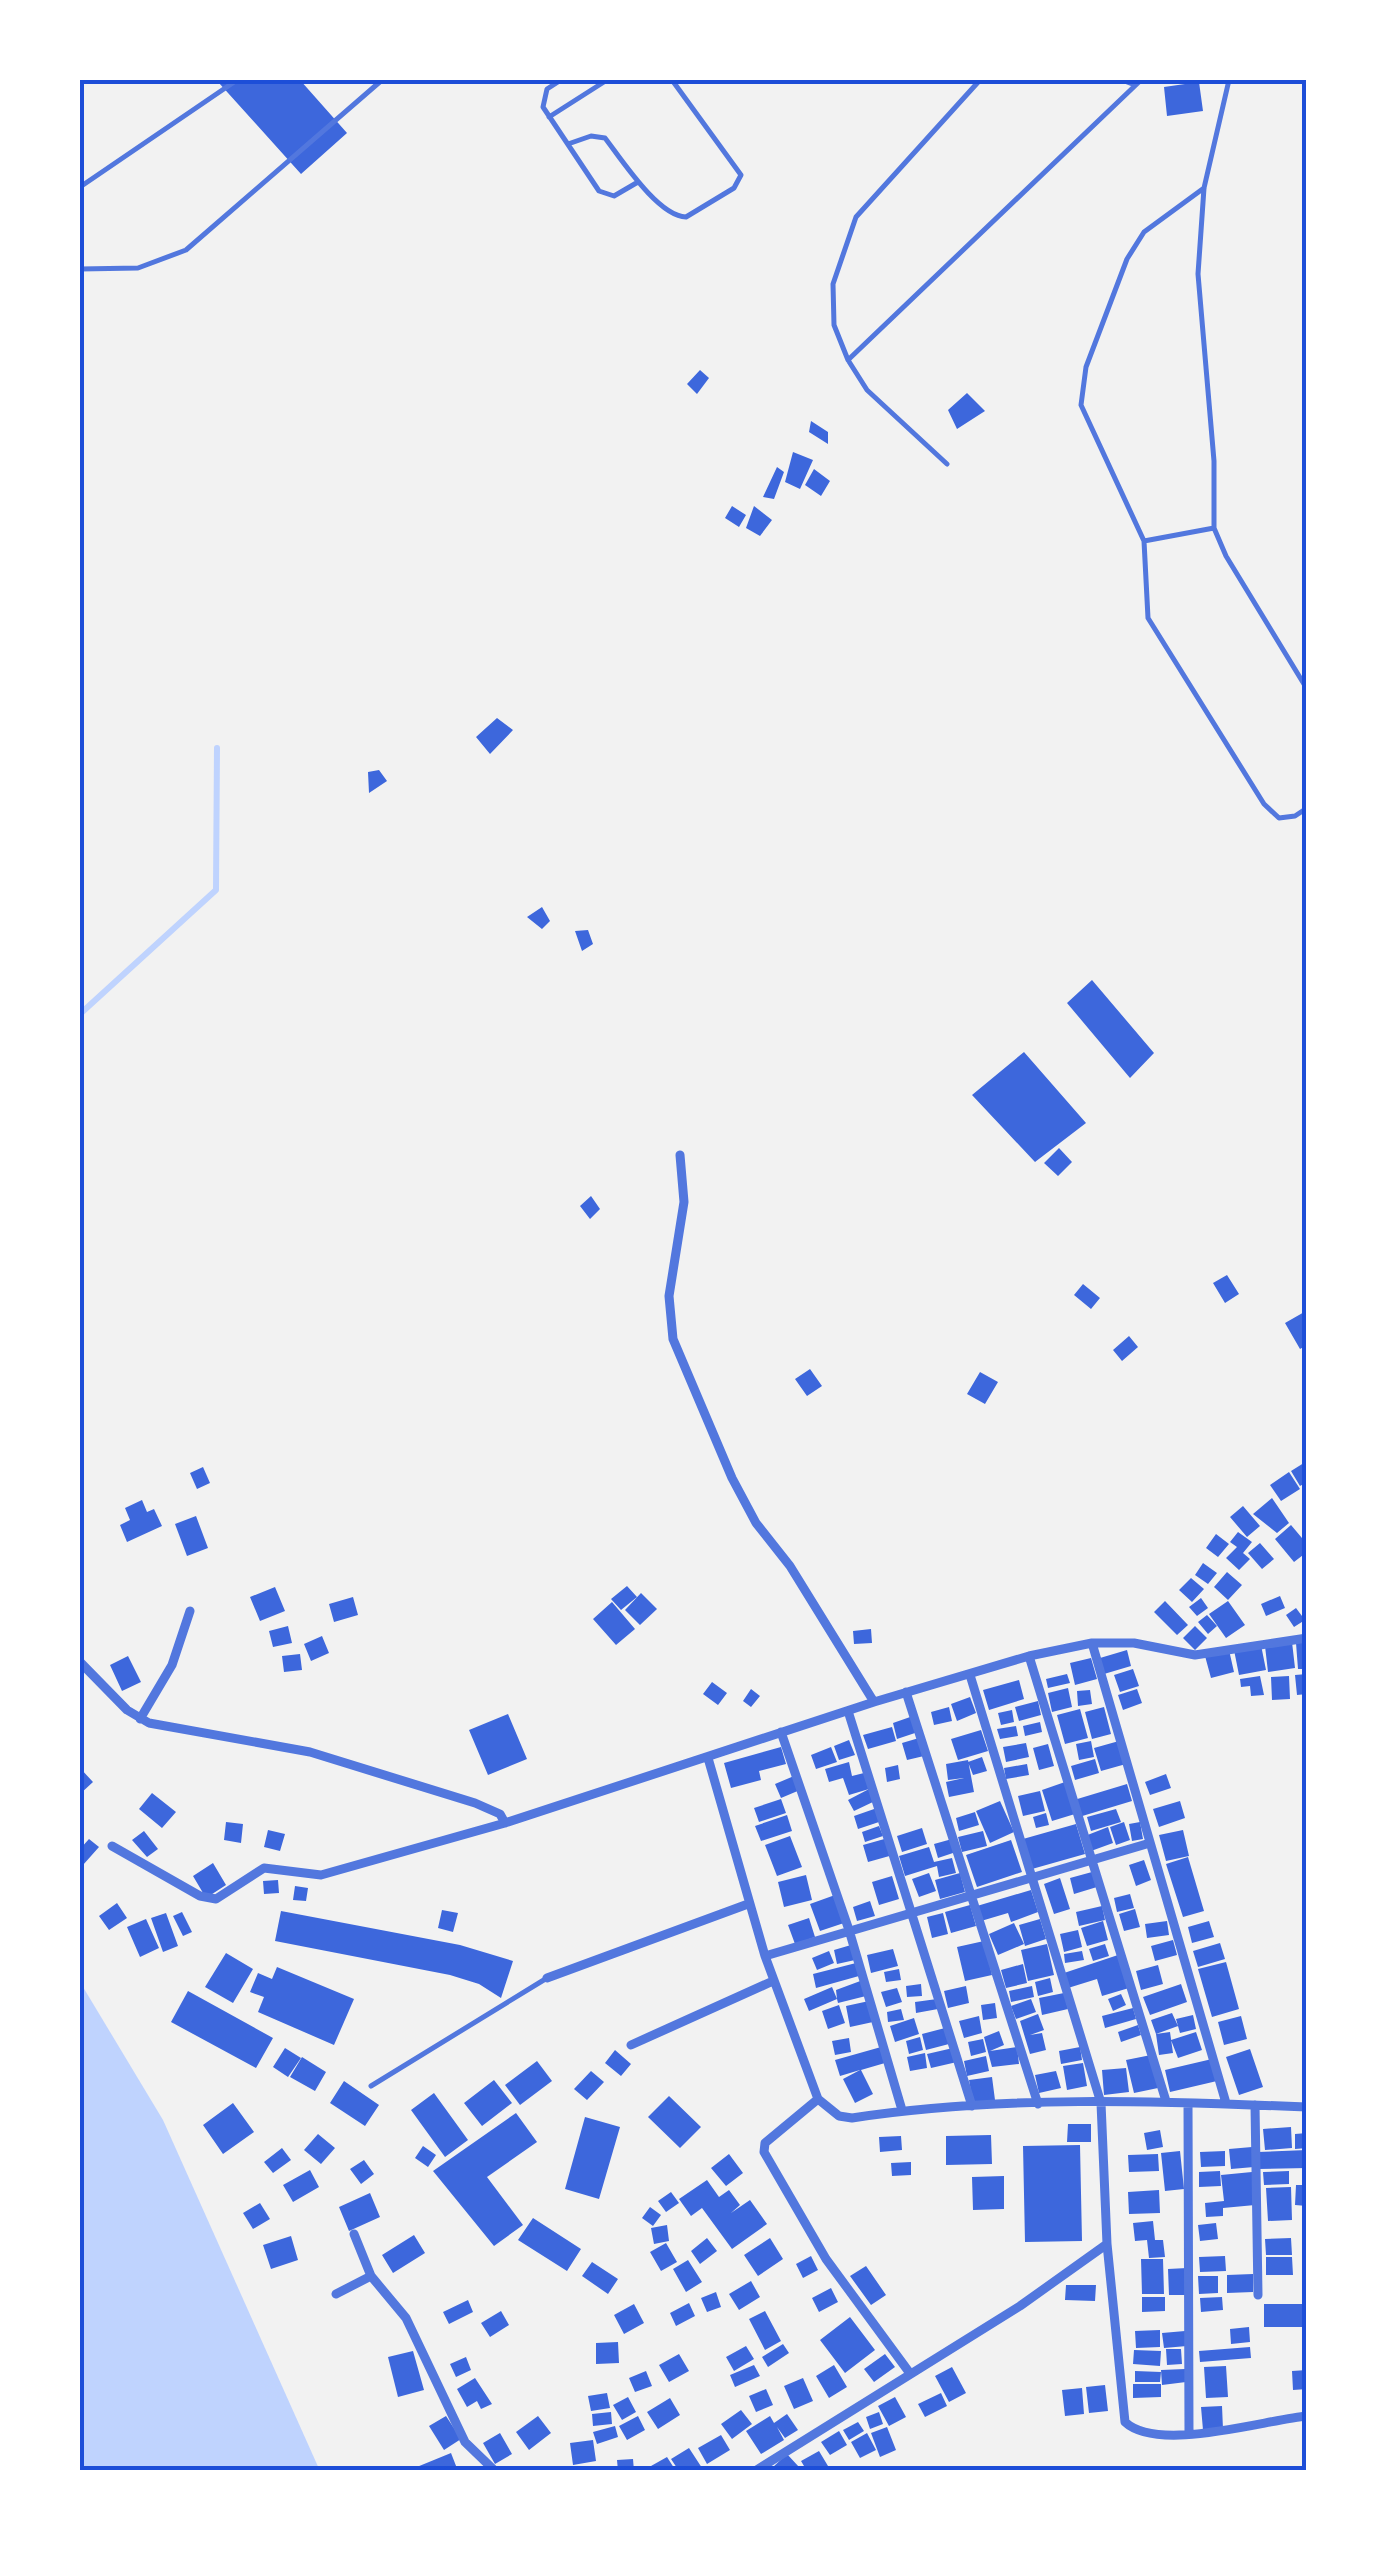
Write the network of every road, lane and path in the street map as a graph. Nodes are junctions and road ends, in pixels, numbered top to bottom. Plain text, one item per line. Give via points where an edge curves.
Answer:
1 (237, 80) edge
2 (382, 80) edge
3 (562, 80) edge
4 (607, 80) edge
5 (672, 80) edge
6 (980, 80) edge
7 (1122, 80) edge
8 (1229, 80) edge
9 (1138, 83) edge
10 (549, 116) junction
11 (568, 144) junction
12 (638, 182) junction
13 (80, 186) edge
14 (1204, 188) junction
15 (82, 272) edge
16 (848, 360) junction
17 (947, 464) dead end
18 (1214, 528) junction
19 (1144, 541) junction
20 (1307, 689) edge
21 (1307, 808) edge
22 (680, 1156) dead end
23 (190, 1611) dead end
24 (1307, 1638) edge
25 (1092, 1643) junction
26 (1029, 1656) junction
27 (80, 1662) edge
28 (970, 1675) junction
29 (906, 1692) junction
30 (874, 1702) junction
31 (848, 1711) junction
32 (140, 1719) junction
33 (781, 1732) junction
34 (708, 1758) junction
35 (505, 1823) junction
36 (1150, 1843) junction
37 (112, 1846) dead end
38 (1090, 1857) junction
39 (1029, 1876) junction
40 (969, 1894) junction
41 (748, 1904) junction
42 (910, 1910) junction
43 (849, 1930) junction
44 (765, 1956) junction
45 (547, 1978) joint
46 (774, 1981) junction
47 (631, 2045) dead end
48 (370, 2086) dead end
49 (818, 2099) junction
50 (1166, 2101) junction
51 (1101, 2103) junction
52 (1188, 2103) junction
53 (1038, 2104) junction
54 (1226, 2104) junction
55 (1255, 2105) junction
56 (972, 2106) junction
57 (1307, 2107) edge
58 (902, 2110) junction
59 (354, 2234) dead end
60 (1107, 2244) junction
61 (371, 2276) junction
62 (336, 2294) dead end
63 (1258, 2295) dead end
64 (909, 2372) junction
65 (1307, 2416) edge
66 (1189, 2433) junction
67 (495, 2471) edge
68 (755, 2471) edge

1 - 13 lane
2 - 15 lane via 186,250 138,268
3 - 10 lane via 543,98
4 - 10 lane
5 - 12 lane via 740,182 686,217 670,213
6 - 16 lane via 856,217 834,284 834,325
7 - 9 lane
8 - 14 lane
9 - 16 lane
10 - 11 lane
11 - 12 lane via 605,138
11 - 12 lane via 608,196
14 - 18 lane via 1198,274
14 - 19 lane via 1144,232 1086,367 1081,405
16 - 17 lane via 866,390
18 - 19 lane
18 - 20 lane
19 - 21 lane via 1148,618 1264,804 1279,818
22 - 30 street via 684,1202 669,1296 674,1339 756,1523
23 - 32 street via 172,1664
24 - 25 street via 1195,1654
25 - 26 street
25 - 36 street
26 - 28 street
26 - 38 street
27 - 32 street
28 - 29 street
28 - 39 street
29 - 30 street
29 - 40 street
30 - 31 street
31 - 33 street
31 - 42 street
32 - 35 street via 310,1752 475,1803
33 - 34 street
33 - 43 street
34 - 35 street
34 - 41 street
35 - 37 street via 321,1876 264,1868 216,1899
36 - 38 street
36 - 54 street
38 - 39 street
38 - 50 street
39 - 40 street
39 - 51 street
40 - 42 street
40 - 53 street
41 - 44 street
41 - 45 street
42 - 43 street
42 - 56 street
43 - 44 street
43 - 58 street
44 - 46 street
45 - 48 lane
46 - 47 street
46 - 49 street
49 - 58 street via 852,2118
49 - 64 street via 765,2142 764,2152 826,2259
50 - 51 street
50 - 52 street
51 - 53 street
51 - 60 street
52 - 54 street
52 - 66 street
53 - 56 street
54 - 55 street
55 - 57 street
55 - 63 street
56 - 58 street
59 - 61 street
60 - 64 street
60 - 66 street via 1125,2422 1148,2435
61 - 62 street
61 - 67 street via 406,2318 465,2442
64 - 68 street
65 - 66 street

